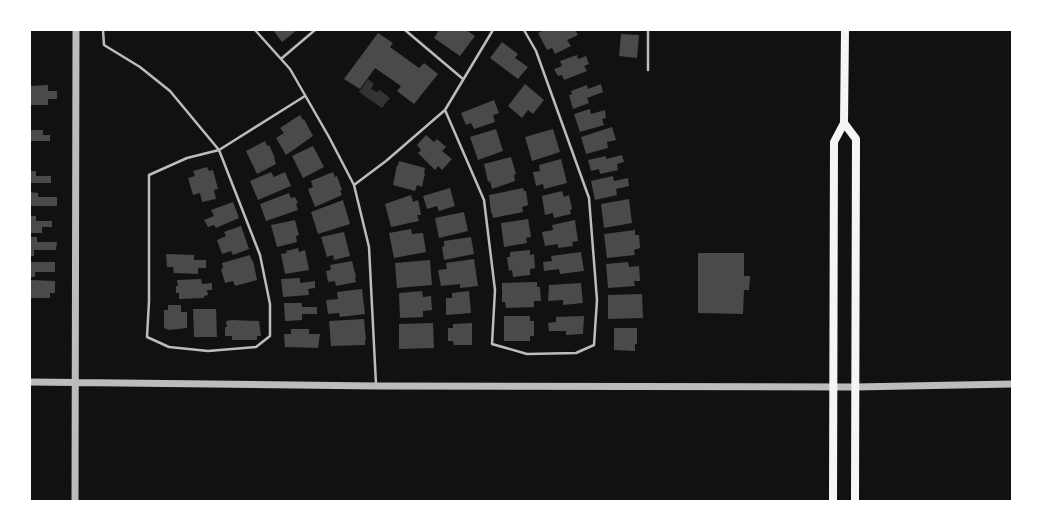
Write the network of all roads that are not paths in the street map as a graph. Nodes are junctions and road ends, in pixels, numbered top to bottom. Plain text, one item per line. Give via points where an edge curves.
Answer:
1 (76, 30) edge
2 (103, 30) edge
3 (255, 30) edge
4 (315, 30) edge
5 (405, 30) edge
6 (493, 30) edge
7 (524, 30) edge
8 (648, 30) edge
9 (845, 30) edge
10 (281, 58) junction
11 (648, 70) dead end
12 (464, 79) junction
13 (306, 96) junction
14 (445, 110) junction
15 (844, 124) junction
16 (219, 150) junction
17 (354, 186) junction
18 (30, 382) edge
19 (76, 382) junction
20 (1012, 384) edge
21 (376, 386) junction
22 (833, 387) junction
23 (855, 387) junction
24 (74, 501) edge
25 (833, 501) edge
26 (855, 501) edge

1 - 19 street
2 - 16 lane via 104,45 140,67 170,91
3 - 10 lane
4 - 10 lane
5 - 12 lane
6 - 12 lane
7 - 14 lane via 536,51 589,198 597,300 594,345 576,353 527,354 492,344 495,290 484,200
8 - 11 lane
9 - 15 main road
10 - 13 lane
12 - 14 lane
13 - 16 lane
13 - 17 lane
14 - 17 lane
15 - 22 main road via 834,142
15 - 23 main road via 856,139
16 - 16 lane via 260,255 270,304 270,336 256,347 208,350 169,347 147,337 149,175 187,158
17 - 21 lane via 369,247
18 - 19 street
19 - 21 street
19 - 24 street
20 - 23 street
21 - 22 street
22 - 23 street
22 - 25 main road
23 - 26 main road

